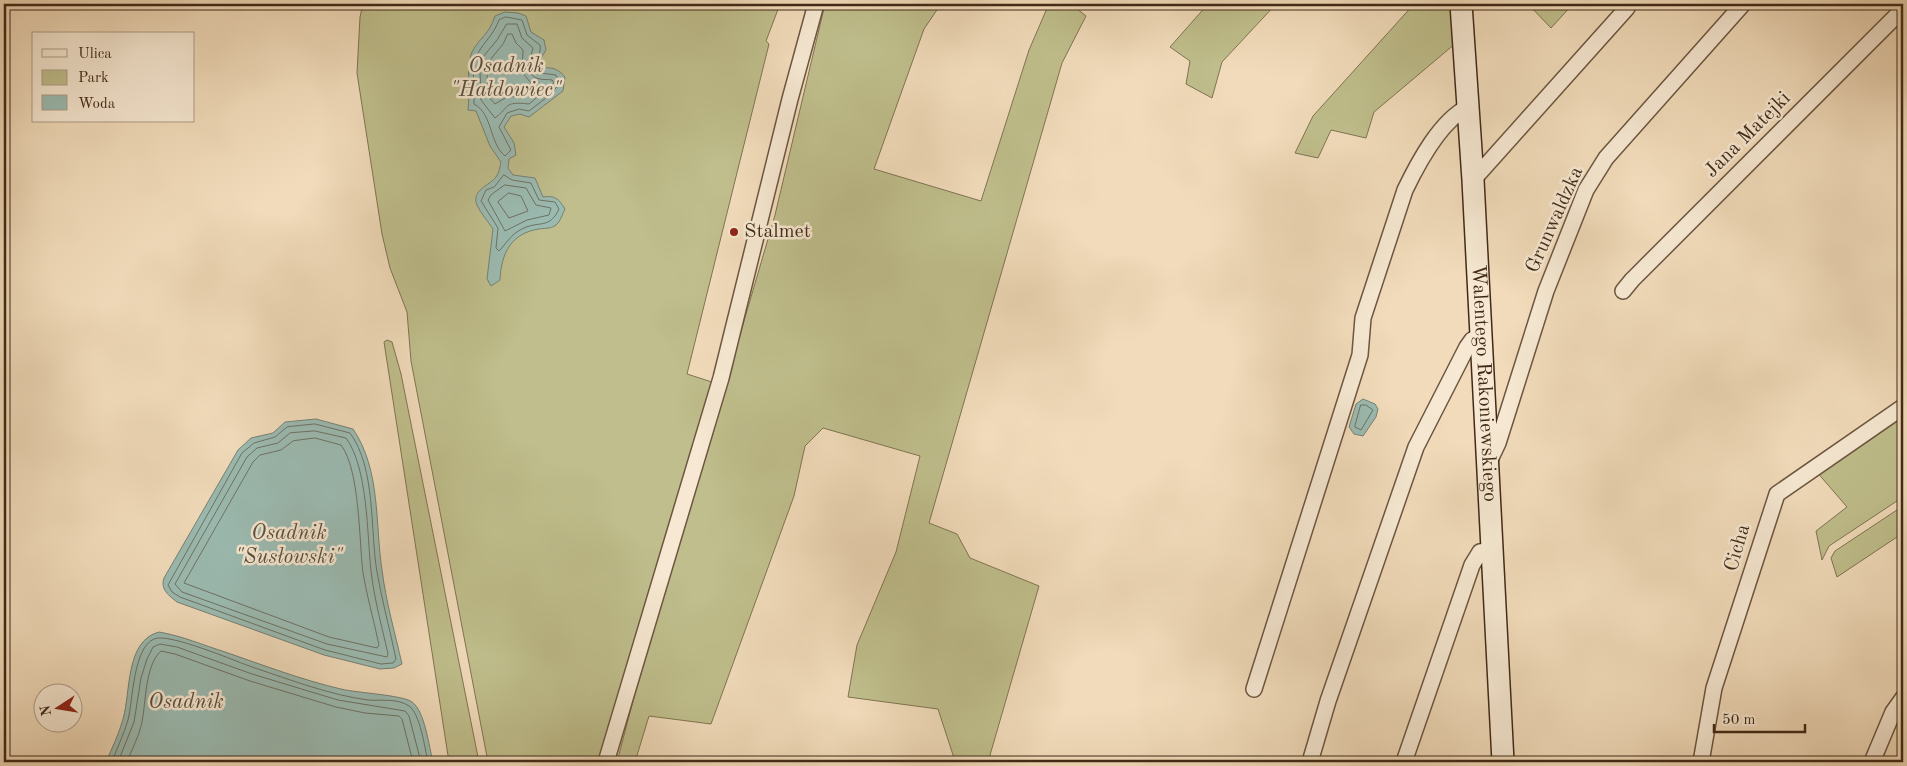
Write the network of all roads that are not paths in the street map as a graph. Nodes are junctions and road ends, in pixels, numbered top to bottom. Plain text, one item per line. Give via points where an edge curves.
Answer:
1 (816, 4) edge
2 (1461, 4) edge
3 (1743, 4) edge
4 (1628, 8) dead end
5 (1903, 9) edge
6 (1468, 107) junction
7 (1473, 180) junction
8 (1624, 291) dead end
9 (1480, 336) junction
10 (1903, 407) edge
11 (1488, 466) junction
12 (1492, 550) junction
13 (1254, 690) dead end
14 (1903, 698) edge
15 (606, 762) edge
16 (1310, 762) edge
17 (1404, 762) edge
18 (1503, 762) edge
19 (1701, 762) edge
20 (1872, 762) edge

1 - 15 street via 721,378
2 - 6 street, Walentego Rakoniewskiego
3 - 11 street, Grunwaldzka via 1606,158 1586,190 1546,290
4 - 7 street
5 - 8 street, Jana Matejki
6 - 7 street, Walentego Rakoniewskiego
6 - 13 street via 1447,122 1404,190 1363,318 1360,355
7 - 9 street, Walentego Rakoniewskiego
9 - 11 street, Walentego Rakoniewskiego
9 - 16 street via 1467,347 1416,447
10 - 19 street, Cicha via 1777,494 1714,688
11 - 12 street, Walentego Rakoniewskiego
12 - 17 street via 1480,552 1472,565
12 - 18 street, Walentego Rakoniewskiego
14 - 20 street via 1893,712

